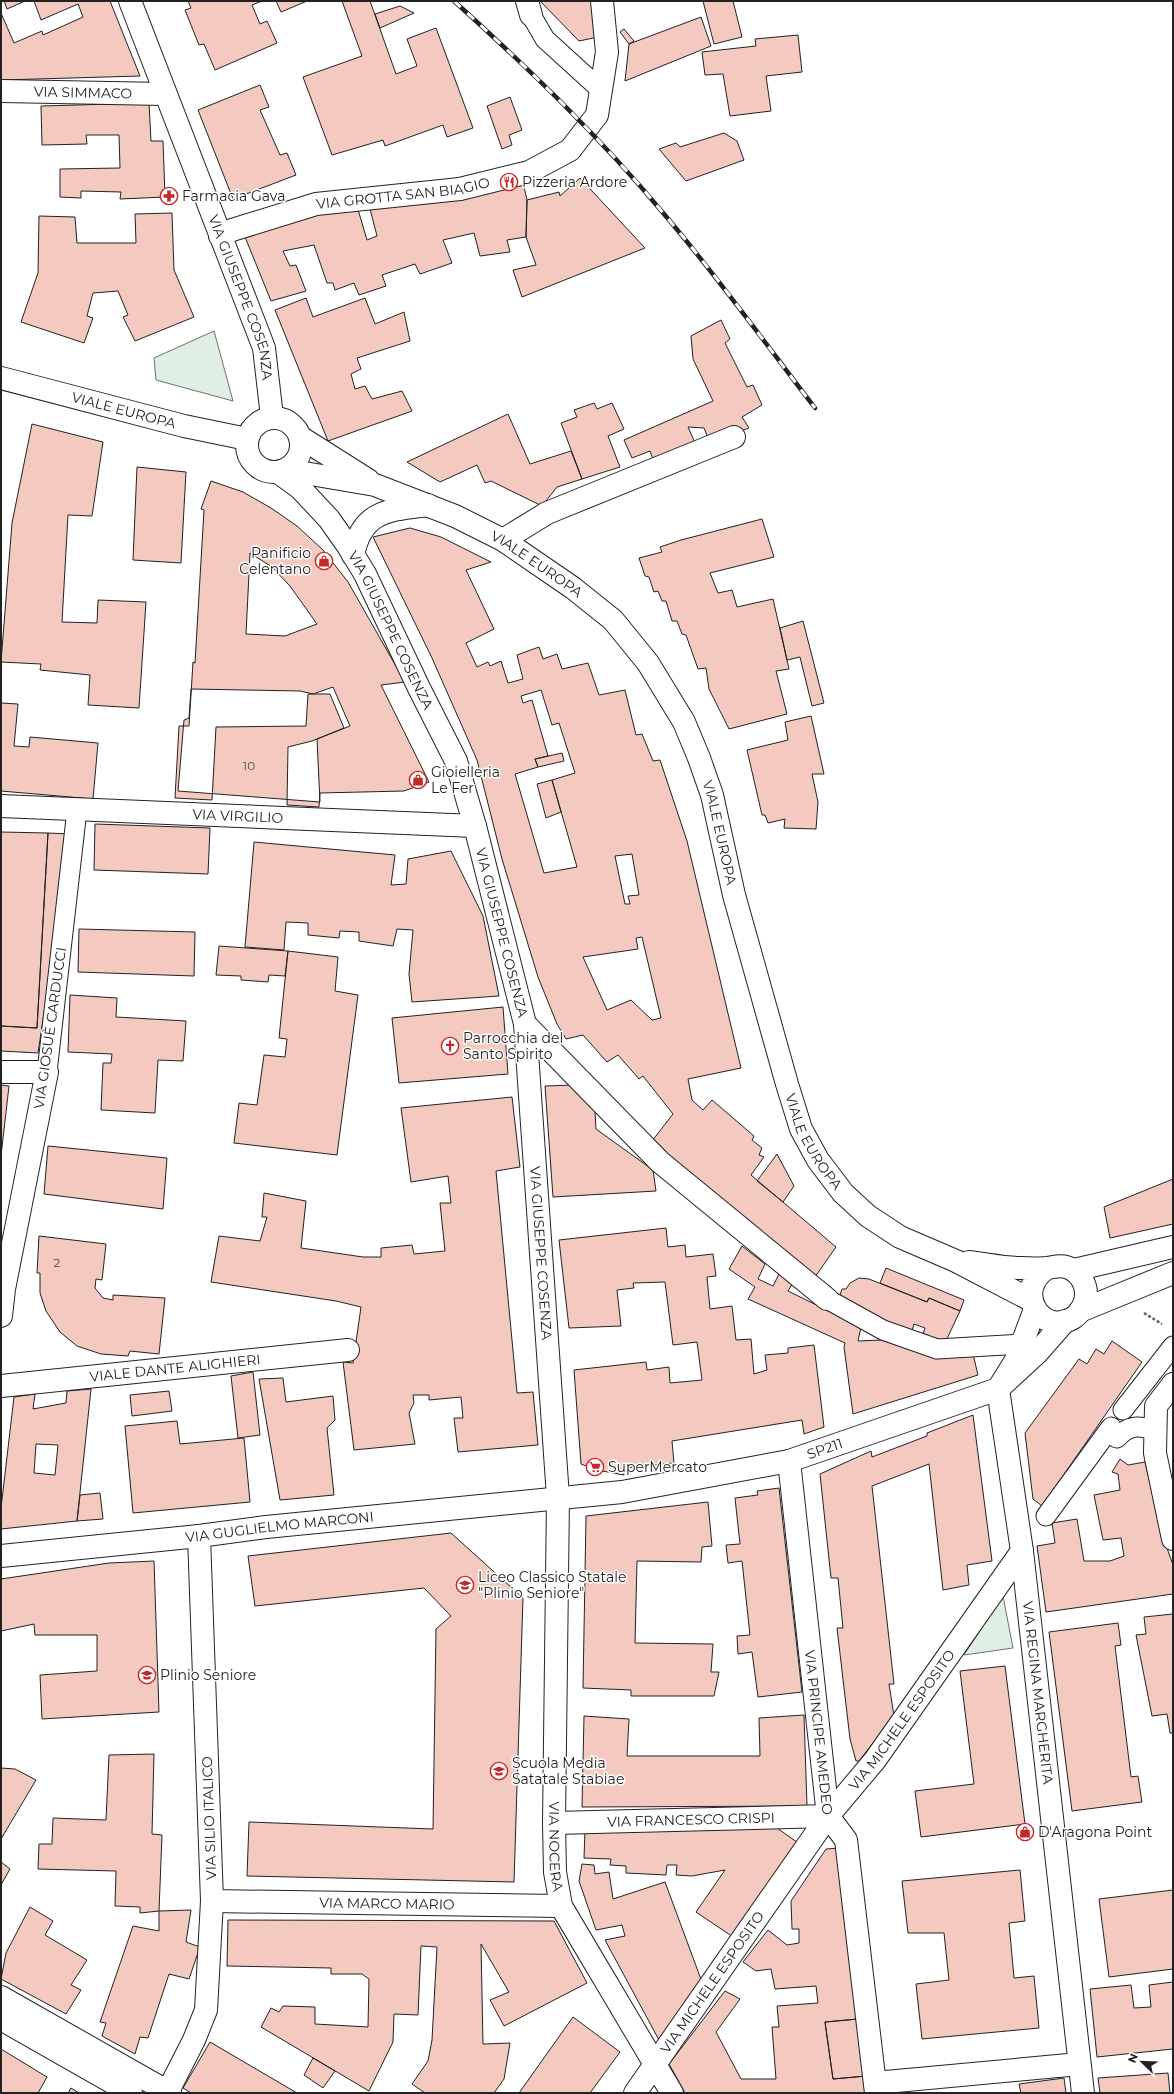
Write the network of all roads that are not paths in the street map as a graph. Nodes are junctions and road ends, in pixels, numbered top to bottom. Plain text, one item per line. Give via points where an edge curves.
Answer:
1 (130, 1) edge
2 (602, 1) edge
3 (529, 8) edge
4 (601, 90) junction
5 (1, 91) edge
6 (165, 94) junction
7 (220, 236) junction
8 (1, 378) edge
9 (272, 417) junction
10 (300, 437) junction
11 (734, 437) dead end
12 (247, 439) junction
13 (282, 471) junction
14 (375, 485) junction
15 (428, 505) junction
16 (503, 540) junction
17 (354, 555) junction
18 (1, 806) edge
19 (77, 810) junction
20 (475, 826) junction
21 (525, 1024) junction
22 (1, 1072) edge
23 (47, 1072) junction
24 (1173, 1247) edge
25 (956, 1261) junction
26 (1047, 1268) junction
27 (1074, 1270) junction
28 (1173, 1273) edge
29 (2, 1289) edge
30 (827, 1300) joint
31 (1033, 1304) junction
32 (1, 1316) edge
33 (1073, 1316) junction
34 (1023, 1344) junction
35 (1173, 1346) edge
36 (348, 1350) dead end
37 (1173, 1384) edge
38 (1, 1386) edge
39 (998, 1389) junction
40 (1123, 1410) dead end
41 (1156, 1430) junction
42 (789, 1462) junction
43 (558, 1497) junction
44 (1046, 1516) dead end
45 (199, 1536) junction
46 (1173, 1539) edge
47 (1022, 1551) junction
48 (1, 1556) edge
49 (828, 1816) junction
50 (554, 1823) junction
51 (212, 1901) junction
52 (561, 1906) junction
53 (1, 1997) edge
54 (1, 2019) edge
55 (1079, 2064) junction
56 (656, 2065) junction
57 (876, 2088) edge
58 (168, 2092) edge
59 (131, 2093) edge
60 (635, 2093) edge
61 (672, 2093) edge
62 (1083, 2093) edge

1 - 6 street, VIA GIUSEPPE COSENZA
2 - 4 street, VIA GROTTA SAN BIAGIO via 607,52
3 - 4 street via 545,39
4 - 7 street, VIA GROTTA SAN BIAGIO via 596,115 570,150 529,172 460,189 316,204
5 - 6 street, VIA SIMMACO
6 - 7 street, VIA GIUSEPPE COSENZA
7 - 9 street, VIA GIUSEPPE COSENZA via 264,348
8 - 12 street, VIALE EUROPA via 184,426
9 - 10 street via 290,422
9 - 12 street via 256,424
10 - 13 street via 300,455 294,464
10 - 14 street
11 - 16 street via 547,513
12 - 13 street via 247,448 254,464 269,472
13 - 14 street
13 - 17 street, VIA GIUSEPPE COSENZA via 329,519
14 - 15 street, VIALE EUROPA
15 - 16 street, VIALE EUROPA
15 - 17 street via 402,508 376,516 365,525 357,537
16 - 25 street, VIALE EUROPA via 574,588 613,620 648,663 684,722 712,795 734,895 787,1084 802,1129 818,1160 844,1193 868,1216 925,1250
17 - 20 street, VIA GIUSEPPE COSENZA via 456,761
18 - 19 street, VIA VIRGILIO
19 - 20 street, VIA VIRGILIO
19 - 23 street, VIA GIOSUÈ CARDUCCI
20 - 21 street, VIA GIUSEPPE COSENZA
21 - 30 street via 660,1162
21 - 43 street, VIA GIUSEPPE COSENZA
22 - 23 street
23 - 29 street, VIA GIOSUÈ CARDUCCI
24 - 27 street
25 - 26 street via 1019,1268
25 - 31 street
26 - 27 street via 1065,1266
26 - 31 street via 1039,1273 1034,1281 1031,1290
27 - 33 street via 1085,1285 1085,1303
28 - 33 street
29 - 32 street, VIA GIOSUÈ CARDUCCI
30 - 34 street via 883,1330 937,1349
31 - 33 street via 1048,1320 1057,1322
31 - 34 street
33 - 39 street
34 - 39 street
35 - 40 street
36 - 38 street, VIALE DANTE ALIGHIERI
37 - 41 street via 1156,1406
39 - 42 street, SP211
39 - 47 street, VIA REGINA MARGHERITA
41 - 44 street via 1139,1426 1130,1427 1117,1438 1110,1429
41 - 46 street via 1155,1454
42 - 43 street, SP211 via 622,1492
42 - 49 street, VIA PRINCIPE AMEDEO
43 - 45 street, VIA GUGLIELMO MARCONI
43 - 50 street, VIA NOCERA
45 - 48 street, VIA GUGLIELMO MARCONI
45 - 51 street, VIA SILIO ITALICO
47 - 49 street, VIA MICHELE ESPOSITO via 875,1760
47 - 55 street, VIA REGINA MARGHERITA
49 - 50 street, VIA FRANCESCO CRISPI
49 - 56 street, VIA MICHELE ESPOSITO
49 - 57 street, VIA PRINCIPE AMEDEO via 846,1840
50 - 52 street, VIA NOCERA via 555,1872
51 - 52 street, VIA MARCO MARIO
51 - 58 street, VIA SILIO ITALICO via 206,2010
52 - 56 street, VIA NOCERA
53 - 58 street
54 - 59 street
55 - 57 street
55 - 62 street, VIA REGINA MARGHERITA
56 - 60 street, VIA MICHELE ESPOSITO
56 - 61 street, VIA NOCERA

